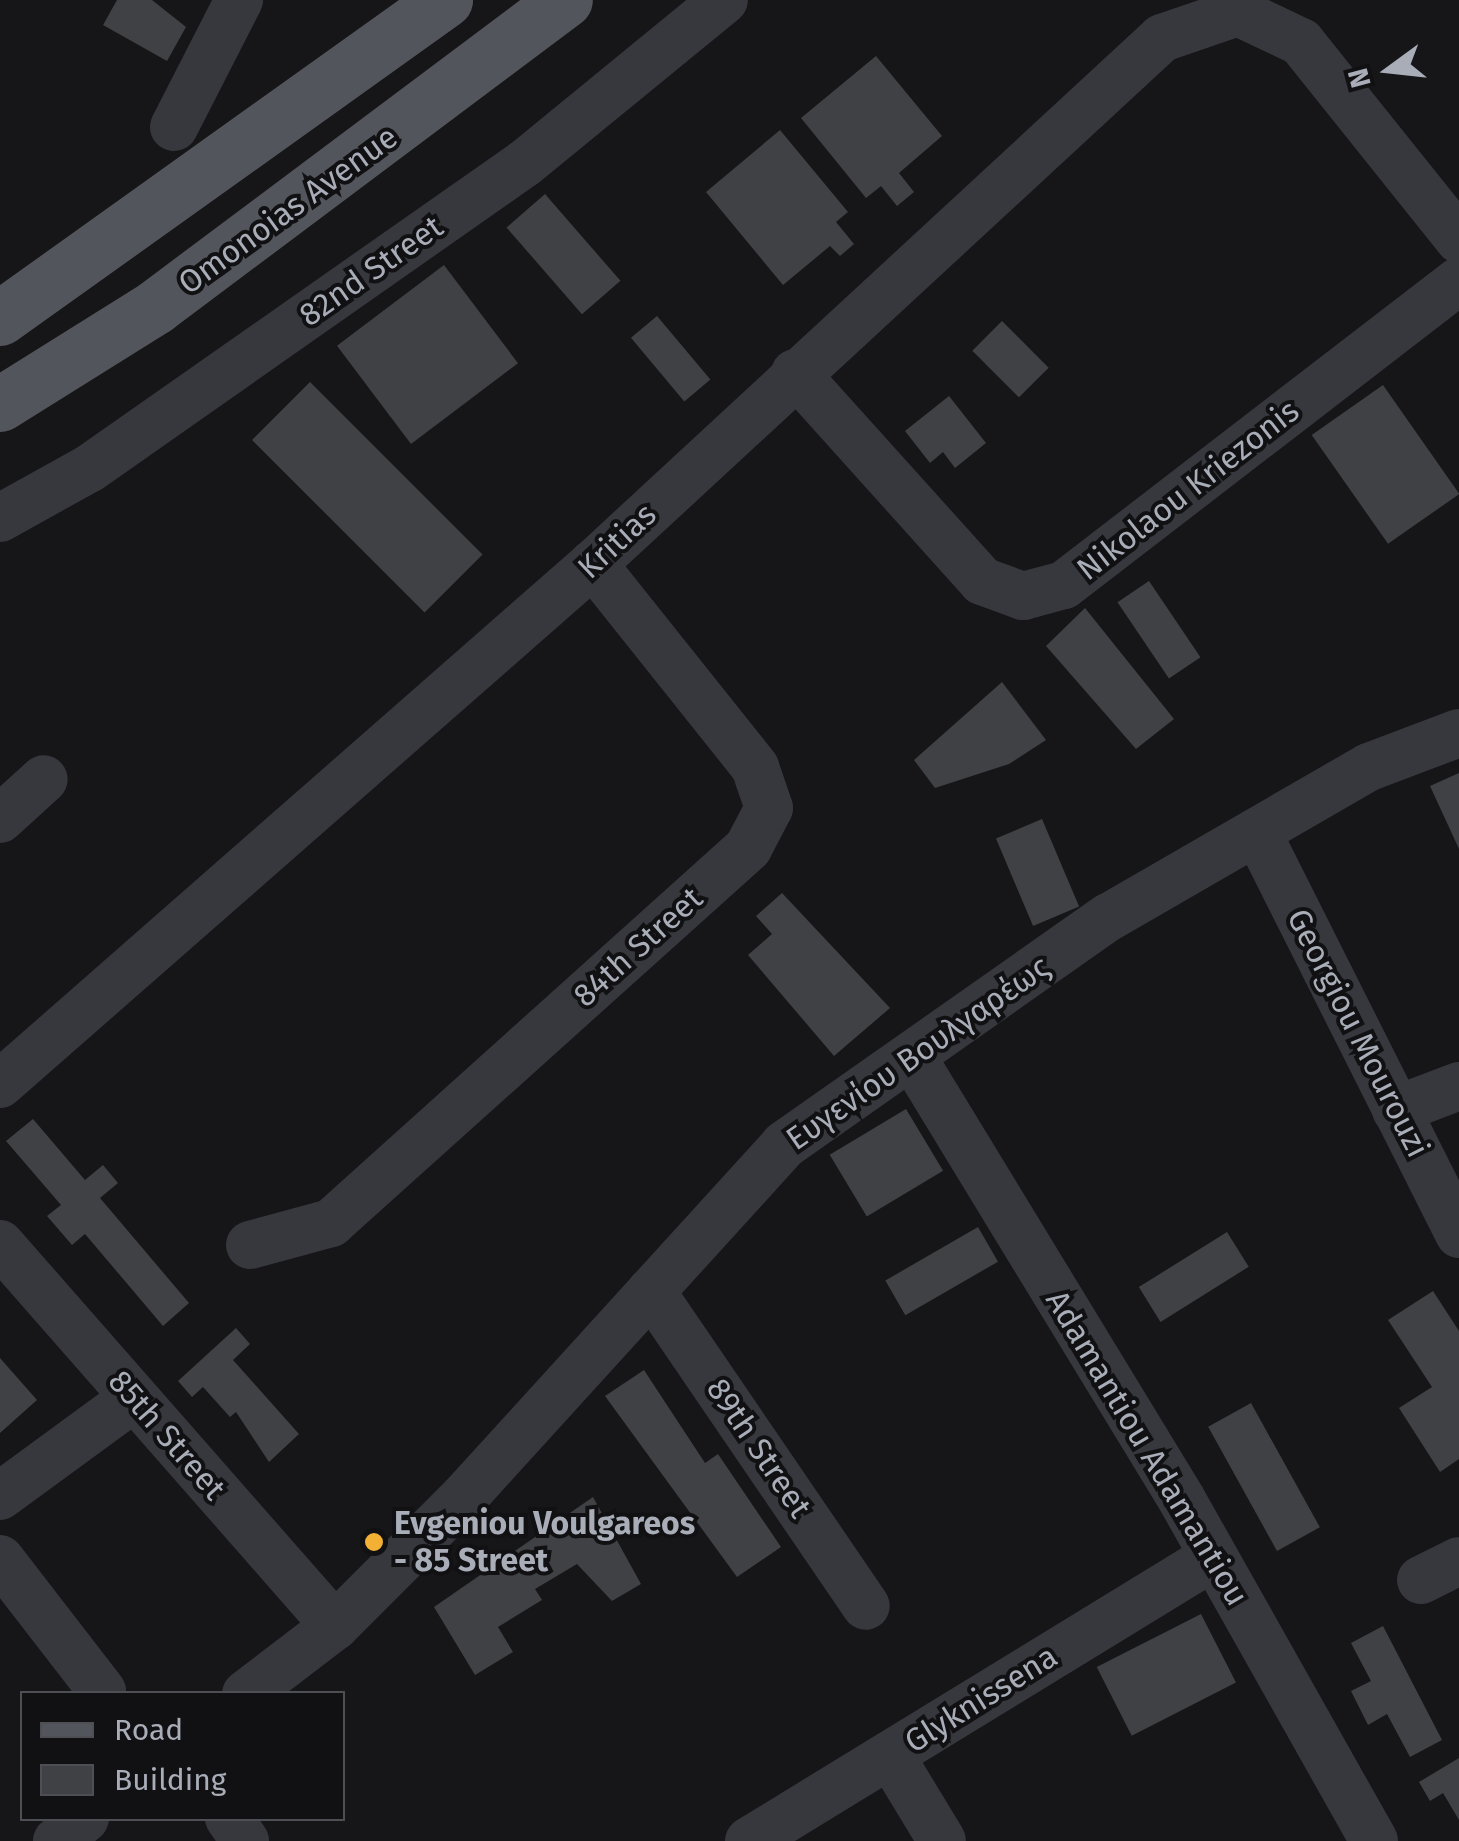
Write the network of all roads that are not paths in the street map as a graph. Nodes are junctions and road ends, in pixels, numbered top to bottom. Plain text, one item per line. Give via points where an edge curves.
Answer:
1 (239, 0) edge
2 (445, 0) edge
3 (565, 0) edge
4 (724, 0) edge
5 (174, 127) dead end
6 (1459, 239) edge
7 (1459, 282) edge
8 (0, 318) edge
9 (794, 373) junction
10 (0, 404) edge
11 (0, 518) edge
12 (593, 564) junction
13 (1459, 733) edge
14 (44, 779) dead end
15 (0, 819) edge
16 (1257, 832) junction
17 (914, 1060) junction
18 (0, 1084) edge
19 (1459, 1086) edge
20 (1396, 1110) junction
21 (1459, 1234) edge
22 (0, 1244) edge
23 (250, 1245) dead end
24 (651, 1291) junction
25 (134, 1398) junction
26 (0, 1496) edge
27 (1213, 1557) junction
28 (0, 1559) edge
29 (866, 1606) dead end
30 (335, 1626) junction
31 (102, 1690) dead end
32 (250, 1691) edge
33 (890, 1756) junction
34 (82, 1821) edge
35 (57, 1841) edge
36 (750, 1841) edge
37 (942, 1841) edge
38 (1374, 1841) edge

1 - 5 street
2 - 8 main road
3 - 10 main road, Omonoias Avenue via 155,307
4 - 11 street, 82nd Street via 524,163 90,468
6 - 9 street, Kritias via 1301,42 1238,12 1162,38
7 - 9 street, Nikolaou Kriezonis via 1064,585 1023,596 982,581
9 - 12 street, Kritias
12 - 18 street, Kritias
12 - 23 street, 84th Street via 754,767 769,808 748,848 332,1223
13 - 16 street, Ευγενίου Βουλγαρέως via 1369,767
14 - 15 street
16 - 17 street, Ευγενίου Βουλγαρέως via 1108,917
16 - 20 street, Georgiou Mourouzi
17 - 24 street, Ευγενίου Βουλγαρέως via 784,1145
17 - 27 street, Adamantiou Adamantiou
19 - 20 street
20 - 21 street, Georgiou Mourouzi
22 - 25 street, 85th Street
24 - 29 street, 89th Street
24 - 30 street, Ευγενίου Βουλγαρέως
25 - 26 street
25 - 30 street, 85th Street
27 - 33 street, Glyknissena
27 - 38 street, Adamantiou Adamantiou
28 - 31 street
30 - 32 street, Ευγενίου Βουλγαρέως
33 - 36 street, Glyknissena
33 - 37 street
34 - 35 street

